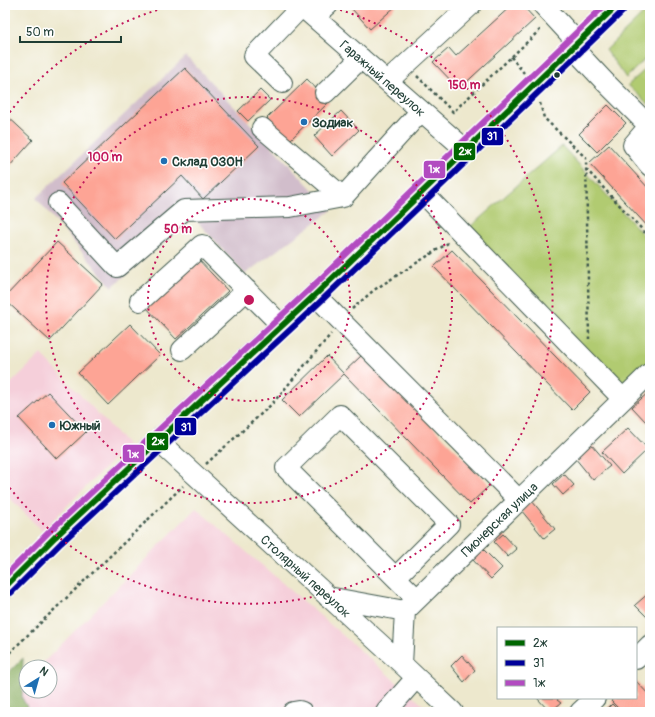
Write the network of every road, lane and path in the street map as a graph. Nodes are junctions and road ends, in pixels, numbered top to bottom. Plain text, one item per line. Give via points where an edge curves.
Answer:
1 (471, 5) edge
2 (617, 5) edge
3 (311, 8) edge
4 (549, 11) edge
5 (576, 45) junction
6 (361, 58) junction
7 (406, 64) junction
8 (388, 82) junction
9 (282, 83) dead end
10 (534, 85) junction
11 (325, 93) dead end
12 (421, 111) junction
13 (649, 127) edge
14 (262, 128) dead end
15 (466, 150) junction
16 (650, 166) edge
17 (586, 168) junction
18 (422, 192) junction
19 (343, 197) junction
20 (58, 203) dead end
21 (462, 234) junction
22 (650, 238) edge
23 (247, 290) junction
24 (314, 295) junction
25 (140, 301) dead end
26 (341, 322) junction
27 (282, 326) junction
28 (182, 350) dead end
29 (589, 364) junction
30 (650, 372) edge
31 (623, 399) junction
32 (158, 441) junction
33 (194, 475) junction
34 (519, 500) junction
35 (396, 578) junction
36 (5, 587) edge
37 (328, 597) junction
38 (411, 605) junction
39 (650, 646) edge
40 (5, 657) edge
41 (637, 658) edge
42 (402, 664) junction
43 (416, 678) junction
44 (594, 699) edge
45 (293, 712) edge
46 (302, 712) edge
47 (386, 712) edge
48 (452, 712) edge
49 (580, 712) edge

1 - 7 street
2 - 5 main road
3 - 6 street, Гаражный переулок
3 - 9 street via 254,56
4 - 5 street
4 - 7 path via 453,112
5 - 10 main road
5 - 13 street via 605,82
6 - 8 street, Гаражный переулок
6 - 11 street
7 - 8 street
8 - 12 street, Гаражный переулок
10 - 15 main road
10 - 17 path via 544,118 586,158
12 - 15 street, Гаражный переулок
12 - 19 street
13 - 16 street via 633,146
14 - 19 street
15 - 18 main road
17 - 22 path
17 - 29 path
18 - 21 street
18 - 24 main road
19 - 20 street via 290,207 184,210 117,267
21 - 26 path via 374,290
21 - 29 street
23 - 25 street via 202,245
23 - 27 street
23 - 28 street
24 - 26 street
24 - 27 main road
26 - 33 path via 272,404
26 - 34 street
27 - 32 main road
29 - 31 street
30 - 31 street, Пионерская улица
31 - 34 street, Пионерская улица
32 - 33 street, Столярный переулок
32 - 36 main road
33 - 37 street, Столярный переулок
33 - 40 path
34 - 38 street, Пионерская улица
35 - 35 street via 286,468 340,415 449,524
35 - 38 street
37 - 38 street
37 - 42 street, Столярный переулок
38 - 42 street
39 - 41 street
42 - 43 street, Столярный переулок
43 - 47 street
43 - 48 street, Столярный переулок
44 - 49 street
45 - 46 street

